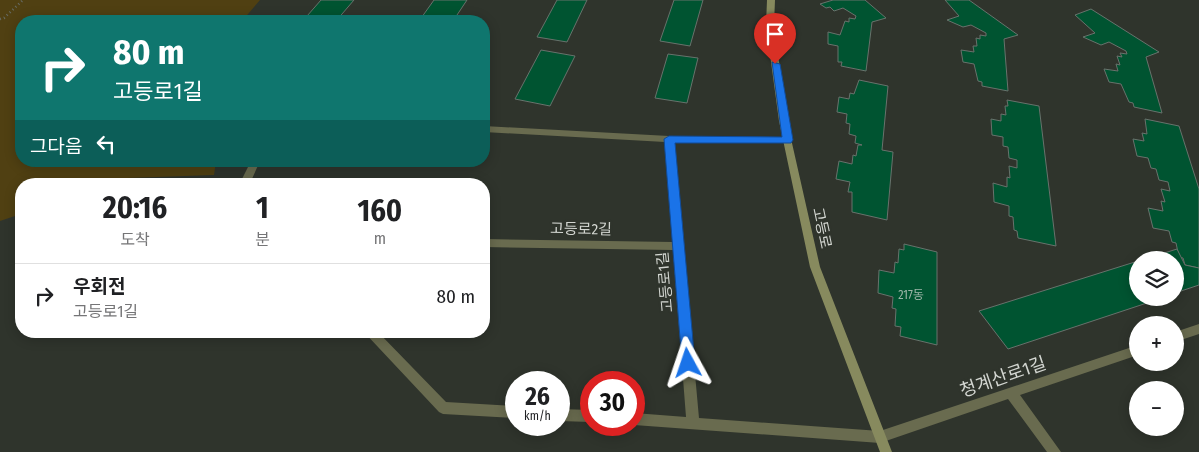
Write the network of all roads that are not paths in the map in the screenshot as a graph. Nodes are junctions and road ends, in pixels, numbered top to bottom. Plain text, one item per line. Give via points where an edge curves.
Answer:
1 (771, 0) edge
2 (490, 130) edge
3 (669, 139) junction
4 (788, 140) junction
5 (490, 243) edge
6 (678, 246) junction
7 (1199, 329) edge
8 (1184, 334) edge
9 (376, 338) edge
10 (1129, 353) edge
11 (1011, 393) junction
12 (505, 411) edge
13 (645, 419) edge
14 (694, 422) junction
15 (880, 437) junction
16 (886, 452) edge
17 (1055, 452) edge

1 - 4 street, 고등로 via 770,25
2 - 3 street
3 - 4 street
3 - 6 street, 고등로1길
4 - 15 street, 고등로 via 815,267
5 - 6 street, 고등로2길
6 - 14 street, 고등로1길
7 - 8 street
9 - 12 street via 443,408
10 - 11 street, 청계산로1길
11 - 15 street, 청계산로1길
11 - 17 street
13 - 14 street
14 - 15 street
15 - 16 street, 고등로

